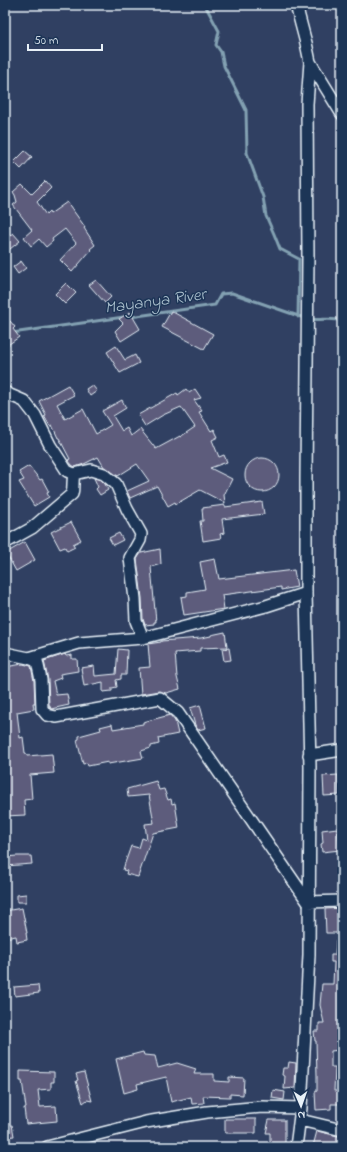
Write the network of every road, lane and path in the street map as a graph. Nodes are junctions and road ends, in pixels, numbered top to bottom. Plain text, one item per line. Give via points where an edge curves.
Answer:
1 (296, 5) edge
2 (310, 62) junction
3 (342, 114) edge
4 (5, 392) edge
5 (74, 474) junction
6 (5, 542) edge
7 (306, 593) junction
8 (143, 638) junction
9 (5, 653) edge
10 (29, 658) junction
11 (342, 750) edge
12 (309, 755) junction
13 (342, 901) edge
14 (308, 902) junction
15 (301, 1108) junction
16 (300, 1120) junction
17 (342, 1130) edge
18 (47, 1147) edge
19 (296, 1147) edge

1 - 2 street
2 - 3 street
2 - 7 street via 307,104
4 - 5 street via 24,400 67,471
5 - 6 street via 72,494 32,528
5 - 8 street via 91,470 104,474 116,484 141,534 130,558 136,621
7 - 8 street
7 - 12 street
8 - 10 street via 79,643
9 - 10 street
10 - 14 street via 37,661 42,708 50,716 160,698 178,714
11 - 12 street
12 - 14 street
13 - 14 street
14 - 15 street via 309,954
15 - 16 street
15 - 18 street via 262,1107 207,1112 146,1122
16 - 17 street
16 - 19 street

